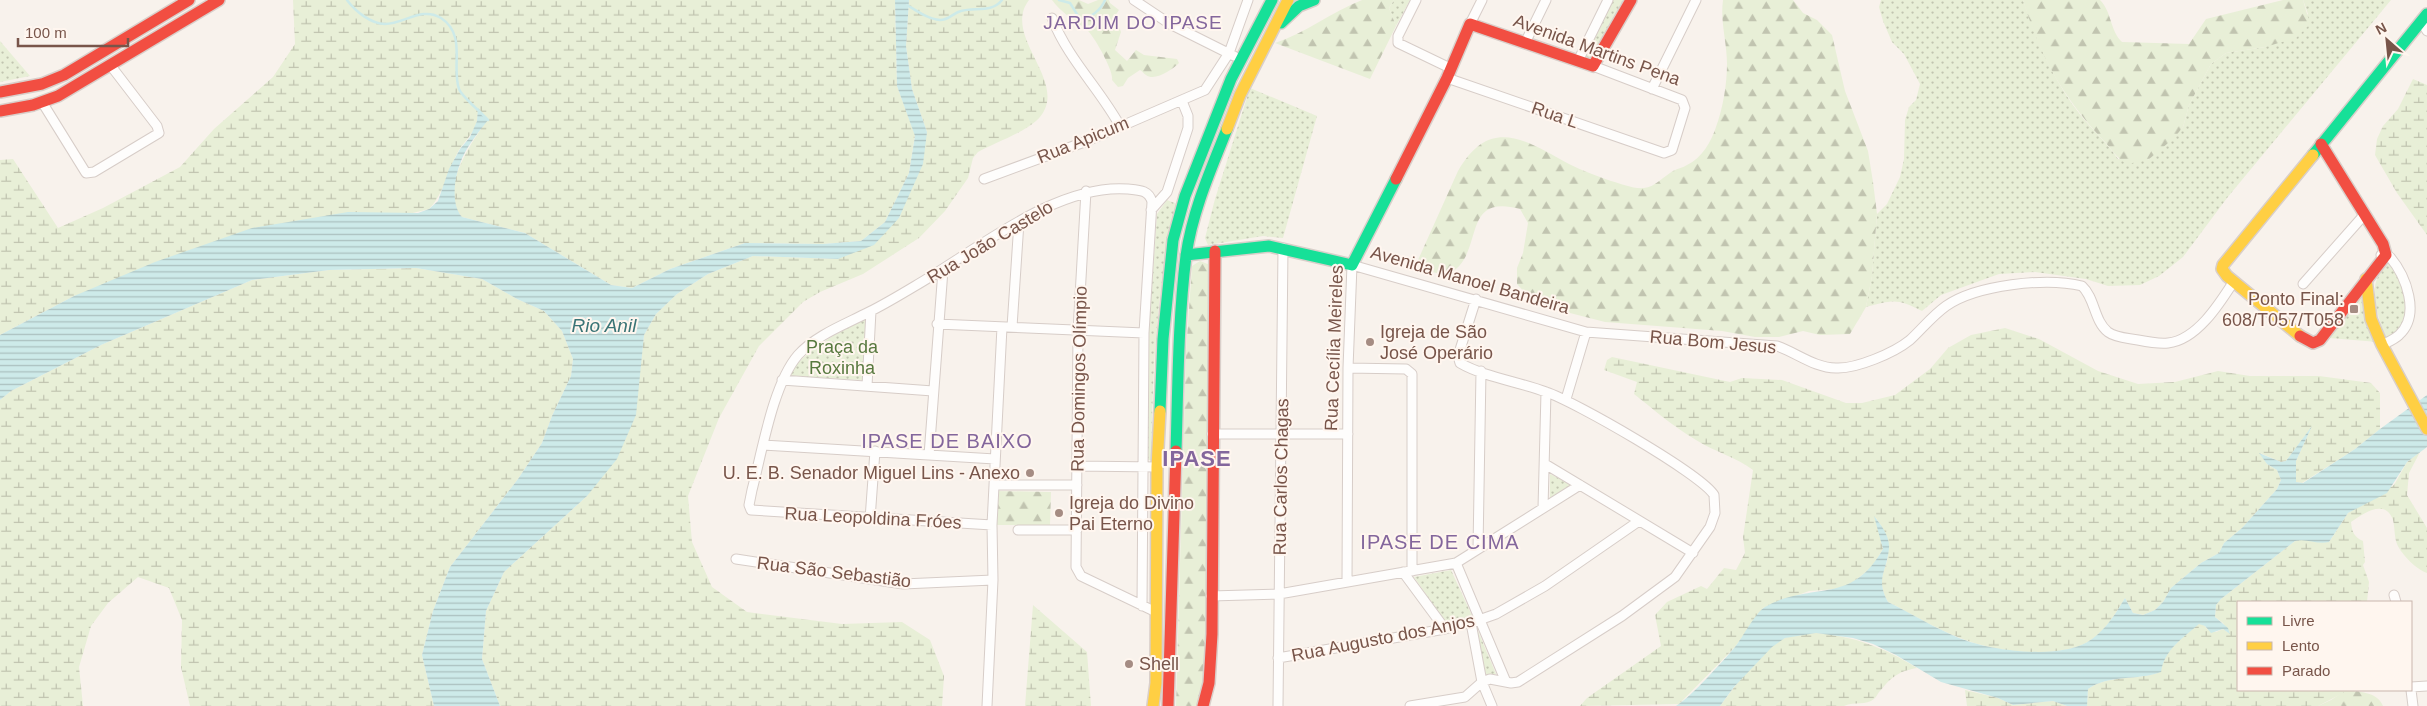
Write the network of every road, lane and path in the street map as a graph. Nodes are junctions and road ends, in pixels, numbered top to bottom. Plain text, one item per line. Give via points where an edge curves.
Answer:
1 (188, 0) edge
2 (218, 0) edge
3 (1134, 0) edge
4 (1248, 0) edge
5 (1272, 0) edge
6 (1288, 0) edge
7 (1314, 0) edge
8 (1416, 0) edge
9 (1482, 0) edge
10 (1546, 0) edge
11 (1608, 0) edge
12 (1631, 0) edge
13 (1696, 0) edge
14 (1052, 18) dead end
15 (1470, 24) junction
16 (2425, 24) edge
17 (1271, 32) junction
18 (1525, 43) junction
19 (1229, 53) junction
20 (1242, 59) junction
21 (1578, 61) junction
22 (111, 66) junction
23 (1593, 66) junction
24 (1448, 73) junction
25 (1652, 89) junction
26 (0, 92) edge
27 (1682, 100) joint
28 (1182, 101) junction
29 (42, 102) junction
30 (0, 111) edge
31 (1120, 126) junction
32 (2321, 149) junction
33 (984, 179) dead end
34 (1086, 192) junction
35 (1151, 210) junction
36 (2363, 216) junction
37 (1019, 222) junction
38 (1283, 248) junction
39 (1215, 252) junction
40 (1186, 255) junction
41 (2383, 255) junction
42 (1352, 265) junction
43 (943, 270) junction
44 (2366, 278) junction
45 (2233, 280) junction
46 (2303, 284) dead end
47 (1476, 299) junction
48 (871, 311) junction
49 (937, 324) junction
50 (1002, 327) junction
51 (1012, 328) junction
52 (1078, 331) junction
53 (1586, 332) junction
54 (1144, 333) junction
55 (2382, 345) junction
56 (1348, 368) junction
57 (1481, 371) junction
58 (782, 380) junction
59 (867, 386) junction
60 (933, 391) junction
61 (1546, 392) junction
62 (1160, 398) junction
63 (1566, 399) junction
64 (2427, 429) edge
65 (1176, 433) junction
66 (1212, 434) junction
67 (1281, 434) junction
68 (1348, 434) junction
69 (764, 445) junction
70 (875, 451) junction
71 (929, 455) junction
72 (995, 459) junction
73 (1544, 464) junction
74 (1077, 466) junction
75 (1156, 467) junction
76 (1142, 468) junction
77 (994, 484) junction
78 (1077, 485) junction
79 (1580, 486) junction
80 (1544, 508) junction
81 (754, 511) joint
82 (870, 519) junction
83 (1639, 521) junction
84 (1156, 524) junction
85 (992, 525) junction
86 (1018, 530) dead end
87 (1077, 530) junction
88 (1478, 550) junction
89 (1693, 553) junction
90 (736, 559) dead end
91 (1174, 561) junction
92 (1456, 563) junction
93 (1407, 572) junction
94 (993, 580) junction
95 (1347, 582) junction
96 (1279, 594) junction
97 (1211, 596) junction
98 (1142, 606) junction
99 (1156, 612) junction
100 (1475, 622) junction
101 (1445, 630) junction
102 (1278, 658) junction
103 (1482, 682) junction
104 (1506, 682) junction
105 (2427, 686) edge
106 (2412, 688) edge
107 (2411, 691) edge
108 (987, 706) edge
109 (1153, 706) edge
110 (1168, 706) edge
111 (1203, 706) edge
112 (1278, 706) edge
113 (1410, 706) edge
114 (1492, 706) edge
115 (2413, 706) edge

1 - 26 main road via 64,75 42,84
2 - 22 main road
3 - 19 street via 1170,24
4 - 19 street, Rua Apicum
5 - 20 main road
6 - 17 main road
7 - 17 main road via 1295,8
8 - 24 street, Rua L via 1398,36 1398,43
9 - 15 street
10 - 18 street
11 - 21 street
12 - 23 main road
13 - 25 street
14 - 31 street via 1065,47 1101,94
15 - 18 main road, Avenida Martins Pena
15 - 24 main road, Rua Cecília Meireles
16 - 32 main road
17 - 40 main road via 1240,95 1207,179
18 - 21 main road, Avenida Martins Pena
19 - 20 street
19 - 28 street, Rua Apicum via 1209,86
20 - 62 main road via 1185,196 1174,240 1168,274
21 - 23 main road, Avenida Martins Pena
22 - 29 main road
22 - 29 street via 157,126 159,134 94,172 86,173
23 - 25 street, Avenida Martins Pena
24 - 27 street, Rua L via 1664,153 1672,150 1685,108
24 - 42 main road, Rua Cecília Meireles
25 - 27 street, Avenida Martins Pena
28 - 31 street, Rua Apicum
28 - 35 street via 1188,116 1188,128 1170,186
29 - 30 main road
31 - 33 street, Rua Apicum
32 - 36 main road
32 - 45 main road via 2230,268
34 - 35 street, Rua João Castelo via 1144,190 1151,197
34 - 37 street, Rua João Castelo via 1054,203
34 - 52 street, Rua Domingos Olímpio
35 - 54 street, Rua João Castelo
36 - 41 main road
36 - 46 street
37 - 43 street, Rua João Castelo
37 - 51 street
38 - 39 main road, Avenida Manoel Bandeira via 1259,246
38 - 42 main road, Avenida Manoel Bandeira
38 - 67 street, Rua Carlos Chagas
39 - 40 main road, Avenida Manoel Bandeira
39 - 66 main road
40 - 65 main road
41 - 44 main road
41 - 55 street via 2393,260 2405,284 2410,310 2399,336
42 - 47 street, Avenida Manoel Bandeira
42 - 56 street, Rua Cecília Meireles
43 - 48 street, Rua João Castelo
43 - 49 street
44 - 45 main road via 2316,336 2304,339
44 - 55 main road via 2370,313
45 - 53 street, Rua Bom Jesus via 2216,308 2200,326 2170,343 2116,336 2102,325 2082,286 2038,281 1963,297 1935,314 1900,346 1847,368 1821,367 1777,346
47 - 53 street, Avenida Manoel Bandeira
47 - 57 street via 1458,356 1462,365
48 - 58 street, Rua João Castelo via 807,347
48 - 59 street
49 - 50 street
49 - 60 street
50 - 51 street
50 - 72 street
51 - 52 street
52 - 54 street
52 - 74 street, Rua Domingos Olímpio
53 - 63 street, Avenida Manoel Bandeira
54 - 76 street, Rua João Castelo
55 - 64 main road
56 - 68 street, Rua Cecília Meireles
56 - 93 street via 1406,369 1412,374
57 - 61 street
57 - 88 street
58 - 59 street
58 - 69 street, Rua João Castelo
59 - 60 street
60 - 71 street
61 - 63 street
61 - 73 street
62 - 65 main road via 1169,399 1171,403
62 - 75 main road
63 - 89 street via 1711,489 1715,513
65 - 91 main road
66 - 67 street
66 - 97 main road
67 - 68 street
67 - 96 street, Rua Carlos Chagas
68 - 95 street, Rua Cecília Meireles
69 - 70 street
69 - 81 street, Rua João Castelo via 748,505
70 - 71 street
70 - 82 street
71 - 72 street
72 - 77 street
73 - 79 street
73 - 80 street
74 - 76 street
74 - 78 street, Rua Domingos Olímpio
75 - 76 street
75 - 84 main road
76 - 98 street, Rua João Castelo
77 - 78 street
77 - 85 street
78 - 87 street, Rua Domingos Olímpio
79 - 80 street
79 - 83 street
80 - 88 street
81 - 82 street, Rua Leopoldina Fróes
82 - 85 street, Rua Leopoldina Fróes
83 - 89 street
83 - 100 street, Rua Augusto dos Anjos via 1545,586
84 - 91 main road via 1160,534 1161,558 1165,562
84 - 99 main road
85 - 94 street
86 - 87 street
87 - 98 street, Rua Domingos Olímpio via 1076,567 1081,576
88 - 92 street
89 - 104 street via 1675,577 1655,594 1518,682
90 - 94 street, Rua São Sebastião via 903,584
91 - 110 main road
92 - 93 street
92 - 100 street
93 - 95 street
93 - 101 street
94 - 108 street
95 - 96 street
96 - 97 street
96 - 102 street, Rua Carlos Chagas
97 - 111 main road via 1210,668
98 - 99 street
99 - 109 main road
100 - 101 street, Rua Augusto dos Anjos
100 - 103 street
100 - 104 street
101 - 102 street, Rua Augusto dos Anjos
102 - 112 street, Rua Carlos Chagas
103 - 104 street via 1494,679
103 - 113 street via 1465,697
103 - 114 street
105 - 106 street
107 - 115 street

